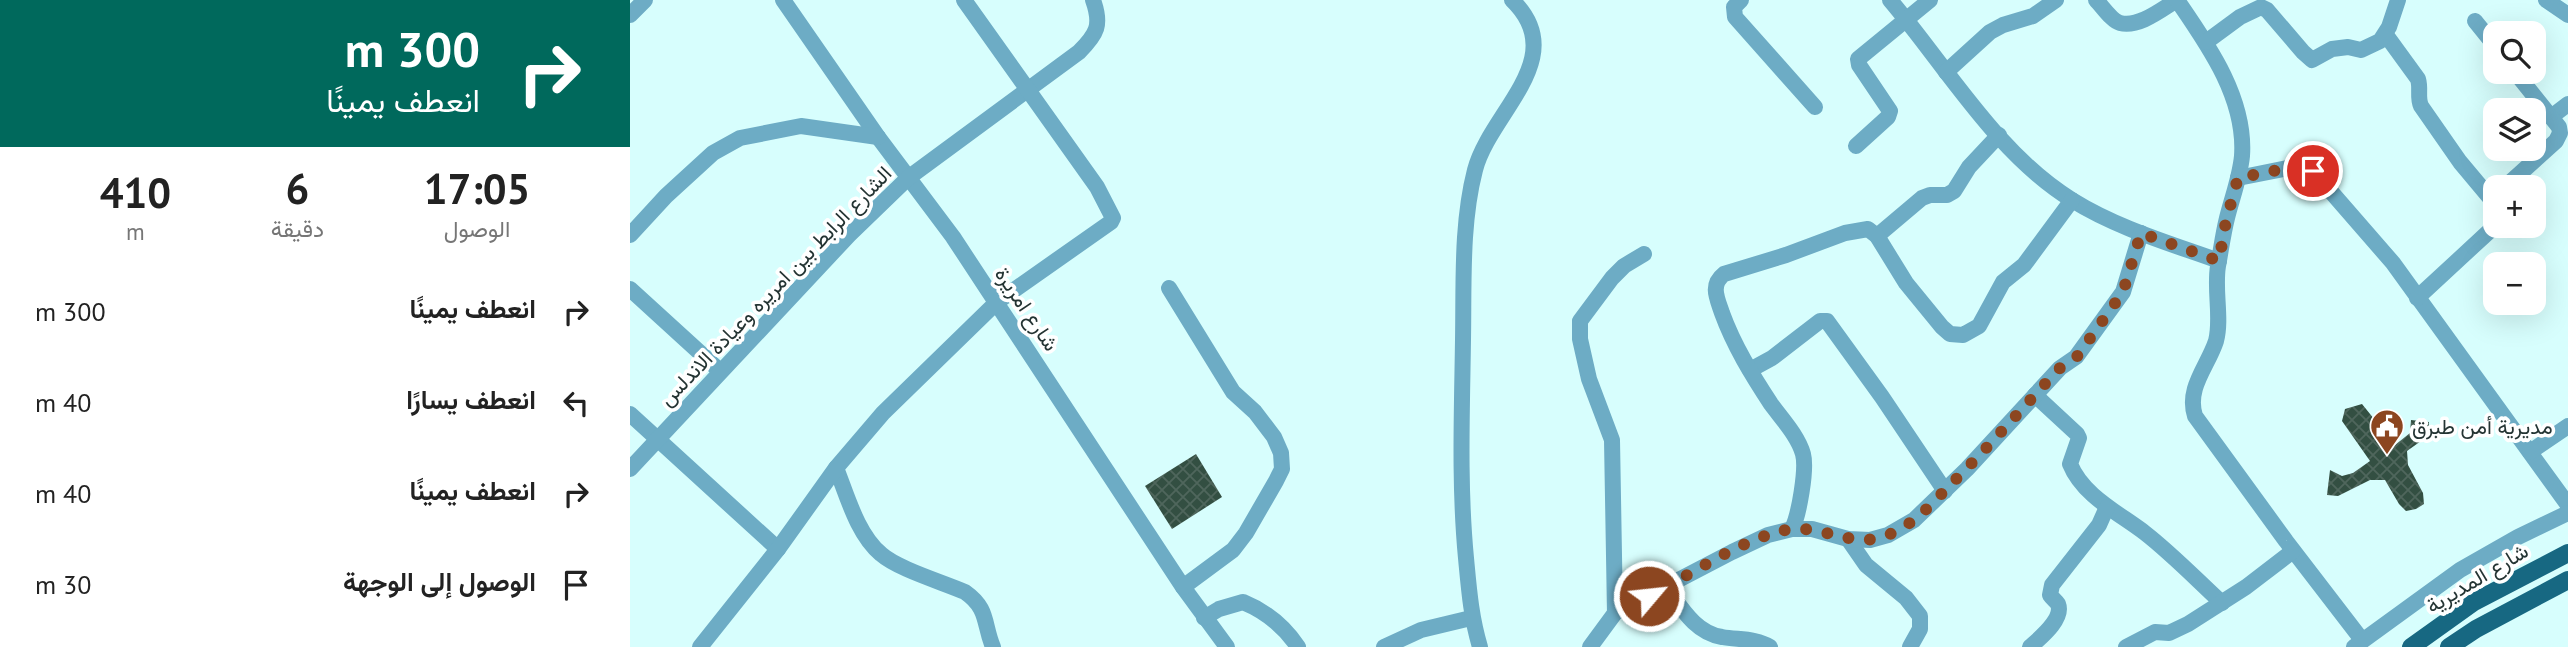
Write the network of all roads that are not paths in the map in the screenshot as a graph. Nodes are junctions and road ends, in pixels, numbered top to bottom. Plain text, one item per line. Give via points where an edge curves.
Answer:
1 (645, 0) edge
2 (783, 0) edge
3 (964, 0) edge
4 (1093, 0) edge
5 (1512, 0) edge
6 (1741, 0) edge
7 (1890, 0) edge
8 (1930, 0) edge
9 (2056, 0) edge
10 (2096, 0) edge
11 (2177, 0) edge
12 (2398, 0) edge
13 (2546, 0) edge
14 (630, 15) edge
15 (2568, 15) edge
16 (1906, 19) junction
17 (2475, 21) dead end
18 (2483, 31) edge
19 (2386, 35) junction
20 (2207, 42) junction
21 (1946, 72) junction
22 (2525, 84) edge
23 (1029, 90) junction
24 (2568, 104) edge
25 (1815, 107) dead end
26 (2551, 117) junction
27 (1999, 135) junction
28 (878, 137) junction
29 (1856, 146) dead end
30 (2518, 175) edge
31 (908, 178) junction
32 (2238, 178) junction
33 (2483, 189) edge
34 (2073, 200) junction
35 (2141, 233) junction
36 (630, 235) edge
37 (1877, 236) junction
38 (2483, 237) edge
39 (1644, 254) dead end
40 (2219, 261) junction
41 (1170, 288) dead end
42 (630, 289) edge
43 (2417, 298) junction
44 (997, 302) junction
45 (1750, 370) junction
46 (720, 371) junction
47 (2035, 394) junction
48 (630, 414) edge
49 (2568, 426) edge
50 (657, 440) junction
51 (2529, 452) junction
52 (836, 468) junction
53 (630, 469) edge
54 (1945, 491) junction
55 (2568, 505) edge
56 (2107, 507) junction
57 (2568, 513) edge
58 (1792, 529) junction
59 (1848, 539) junction
60 (778, 550) junction
61 (2292, 551) junction
62 (2568, 552) edge
63 (2568, 580) edge
64 (1183, 587) junction
65 (1666, 587) junction
66 (2222, 603) junction
67 (1615, 613) junction
68 (1203, 618) junction
69 (1471, 618) junction
70 (2358, 643) edge
71 (700, 647) edge
72 (993, 647) edge
73 (1227, 647) edge
74 (1298, 647) edge
75 (1384, 647) edge
76 (1480, 647) edge
77 (1590, 647) edge
78 (1770, 647) edge
79 (1910, 647) edge
80 (2030, 647) edge
81 (2126, 647) edge
82 (2411, 647) edge
83 (2449, 647) edge

1 - 14 street
2 - 28 street, شارع امريرة
3 - 23 street
4 - 23 street, الشارع الرابط بين امريره وعيادة الاندلس via 1099,18 1094,37
5 - 69 street via 1530,21 1536,45 1529,72 1475,168 1468,210 1462,520
6 - 25 street via 1734,7 1735,17
7 - 16 street
8 - 16 street
9 - 21 street via 2033,16 1990,32
10 - 11 street via 2120,23 2146,18
11 - 20 street
12 - 19 street
13 - 15 street
16 - 21 street
16 - 29 street via 1858,59 1890,111
17 - 18 street
19 - 20 street via 2367,49 2342,47 2312,60 2261,7
19 - 33 street via 2418,79 2420,106
20 - 32 street via 2238,114 2242,156
21 - 27 street
22 - 26 street
23 - 31 street, الشارع الرابط بين امريره وعيادة الاندلس
23 - 44 street via 1097,187 1113,218
24 - 26 street
26 - 30 street via 2560,130 2556,141
27 - 34 street
27 - 37 street via 1954,191 1922,198
28 - 31 street, شارع امريرة
28 - 36 street via 802,126 740,138 713,153
31 - 44 street, شارع امريرة
31 - 46 street, الشارع الرابط بين امريره وعيادة الاندلس
32 - 40 street
32 - 43 street via 2298,166 2309,169
34 - 35 street
34 - 37 street via 2024,265 2003,282 1979,326 1963,335 1950,334 1942,327 1906,283
35 - 40 street
35 - 47 street via 2123,292 2076,358
37 - 45 street via 1868,229 1845,233 1717,280 1717,298
38 - 43 street
39 - 67 street via 1612,278 1580,321 1592,388 1612,440
40 - 61 street via 2217,337 2192,395 2192,409
41 - 64 street via 1233,392 1274,438 1282,469 1233,550
42 - 46 street
43 - 51 street
44 - 52 street via 883,413
44 - 64 street, شارع امريرة
45 - 54 street via 1826,321
45 - 58 street via 1804,456 1800,506
46 - 50 street, الشارع الرابط بين امريره وعيادة الاندلس
47 - 54 street
47 - 56 street via 2077,434 2070,458 2072,470
48 - 50 street
49 - 51 street
50 - 53 street, الشارع الرابط بين امريره وعيادة الاندلس
50 - 60 street
51 - 55 street
52 - 60 street
52 - 72 street via 871,543 886,557 975,599 985,613
54 - 59 street via 1914,520 1888,535
56 - 66 street via 2146,533
56 - 80 street via 2099,525 2049,590 2058,613
57 - 70 street via 2460,570
58 - 59 street via 1812,529
58 - 65 street via 1755,541
59 - 79 street via 1866,565 1920,615 1920,629
60 - 71 street
61 - 66 street
61 - 70 street
62 - 82 main road, شارع المديرية via 2474,602
63 - 83 main road, شارع المديرية
64 - 68 street, شارع امريرة
65 - 67 street
65 - 78 street via 1692,622 1706,632
66 - 81 street via 2169,633 2155,632
67 - 77 street
68 - 73 street, شارع امريرة
68 - 74 street via 1242,602 1261,610
69 - 75 street via 1420,631
69 - 76 street

